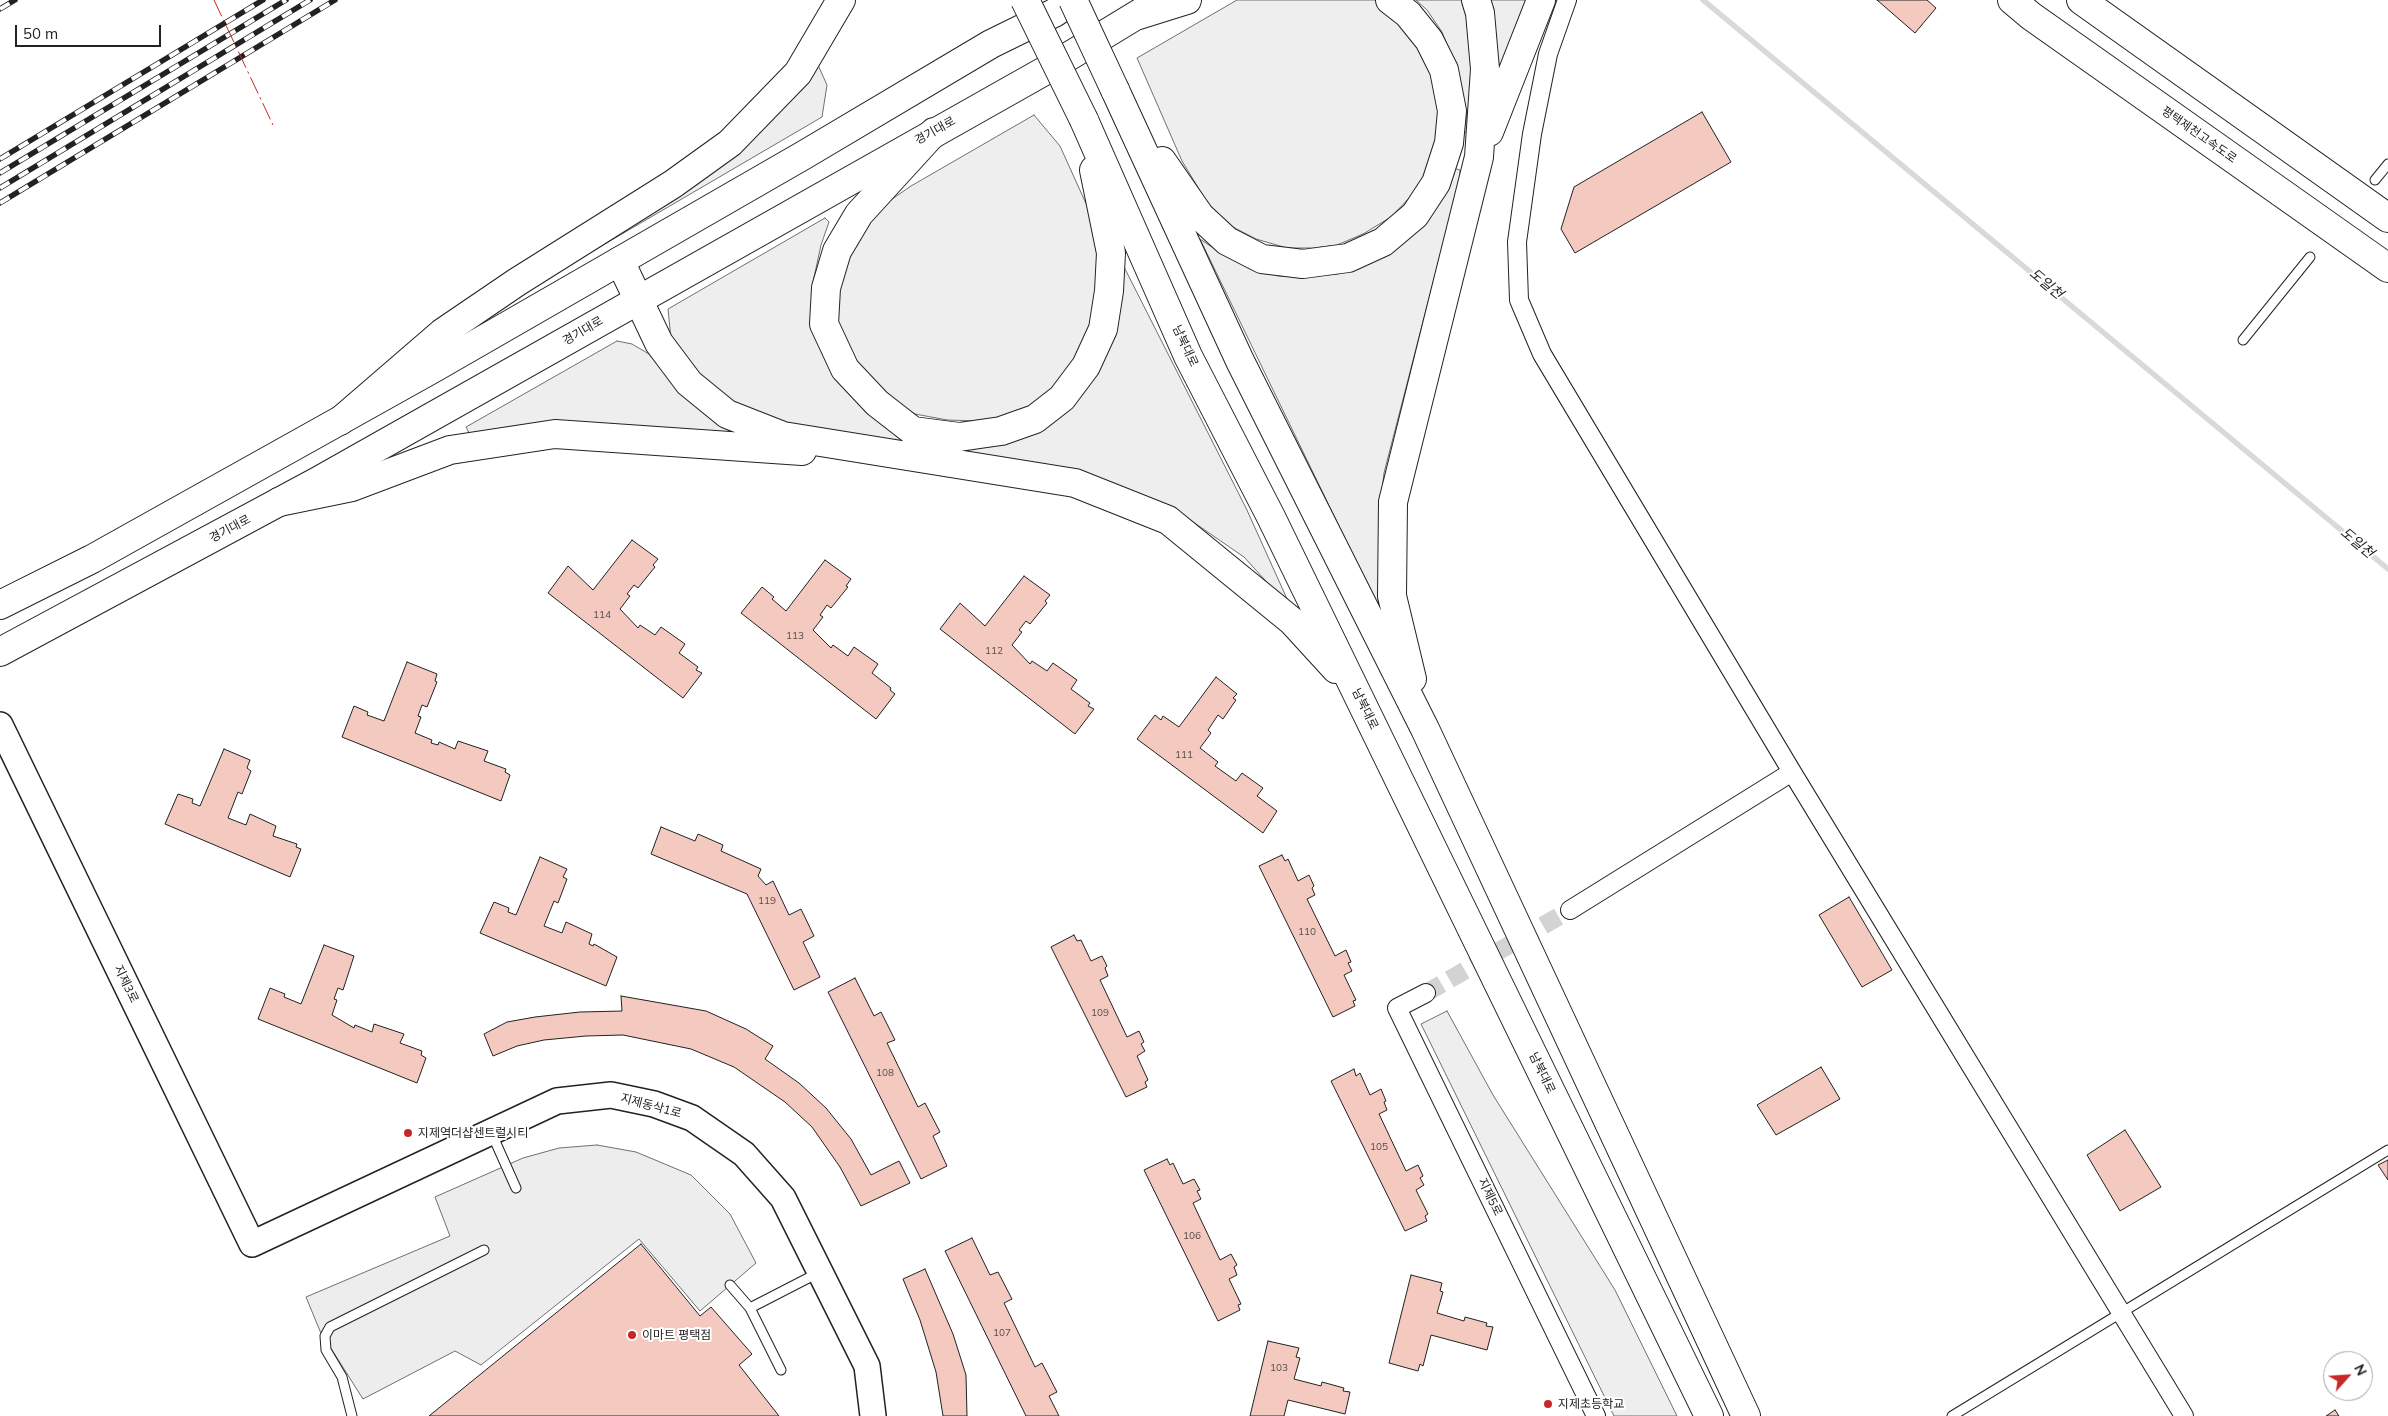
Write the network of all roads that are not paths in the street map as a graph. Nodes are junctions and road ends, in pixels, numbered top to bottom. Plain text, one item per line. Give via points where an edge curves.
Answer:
1 (841, 0) edge
2 (1025, 0) edge
3 (1073, 0) edge
4 (1187, 0) edge
5 (1390, 0) edge
6 (1476, 0) edge
7 (1541, 0) edge
8 (1567, 0) edge
9 (2012, 0) edge
10 (2081, 0) edge
11 (1150, 7) edge
12 (1115, 90) junction
13 (1084, 120) junction
14 (934, 132) junction
15 (1479, 157) junction
16 (2388, 164) edge
17 (2375, 180) dead end
18 (2388, 218) edge
19 (2310, 256) dead end
20 (620, 261) junction
21 (2388, 268) edge
22 (638, 299) junction
23 (2243, 340) dead end
24 (340, 421) junction
25 (910, 457) junction
26 (279, 502) junction
27 (0, 605) edge
28 (0, 652) edge
29 (1356, 691) junction
30 (0, 725) edge
31 (1425, 729) junction
32 (1792, 772) junction
33 (1570, 910) tunnel mouth
34 (1426, 993) tunnel mouth
35 (491, 1132) junction
36 (2388, 1150) edge
37 (516, 1188) dead end
38 (252, 1244) joint
39 (484, 1250) dead end
40 (820, 1272) junction
41 (730, 1285) dead end
42 (750, 1308) junction
43 (2120, 1312) junction
44 (780, 1370) dead end
45 (352, 1416) edge
46 (874, 1416) edge
47 (1596, 1416) edge
48 (1709, 1416) edge
49 (1746, 1416) edge
50 (1952, 1416) edge
51 (2184, 1416) edge

1 - 24 main road via 798,73 730,143 442,333
2 - 13 main road, 남북대로, bridge
3 - 12 main road, bridge
3 - 20 main road via 991,44
4 - 11 main road, 경기대로
5 - 12 main road via 1408,14 1429,40 1444,70 1452,111 1449,144 1436,183 1415,215 1383,242 1348,258 1303,264 1262,259 1227,240 1200,216
6 - 15 main road via 1485,68
7 - 15 main road
8 - 32 street via 1548,54 1532,134 1517,242 1519,300 1542,354
9 - 21 main road, 평택제천고속도로 via 2030,16
10 - 18 main road
11 - 14 main road, 경기대로
12 - 31 main road via 1240,361
13 - 14 main road via 1111,253 1103,329 1086,366 1062,398 1048,409 1034,419 1001,432 959,437 913,431 877,403 844,368 824,324 826,288 836,251 859,214
13 - 29 main road, 남북대로 via 1188,356
14 - 22 main road, 경기대로
15 - 31 main road via 1393,502 1392,596
16 - 17 lane
19 - 23 lane
20 - 22 main road
20 - 24 main road
22 - 25 main road via 659,344 689,383 727,414 783,436
22 - 26 main road, 경기대로
24 - 27 main road via 92,559
25 - 26 main road via 556,434 450,450 352,487
25 - 29 main road via 1075,483 1168,520 1293,622
26 - 28 main road, 경기대로
29 - 48 main road, 남북대로
30 - 38 street, 지제3로
31 - 49 main road
32 - 33 street
32 - 43 street
34 - 47 street, 지제5로 via 1397,1008
35 - 37 lane
35 - 38 street, 지제동삭1로
35 - 40 street, 지제동삭1로 via 557,1101 611,1095 654,1104 692,1118 744,1154 783,1198
36 - 43 lane
39 - 45 lane via 330,1326 325,1336 326,1350 342,1377
40 - 42 lane
40 - 46 street, 지제동삭1로 via 867,1366
41 - 42 lane
42 - 44 lane
43 - 50 lane
43 - 51 street

